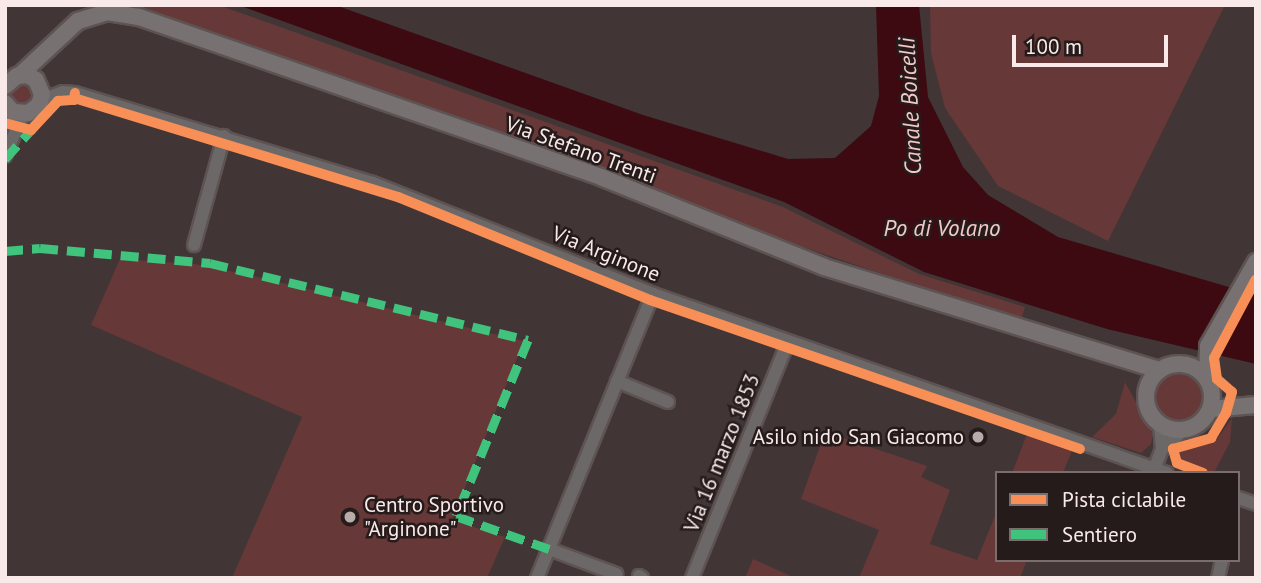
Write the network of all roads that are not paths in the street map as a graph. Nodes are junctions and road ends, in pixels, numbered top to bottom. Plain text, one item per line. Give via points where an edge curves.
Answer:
1 (46, 55) junction
2 (12, 78) edge
3 (39, 83) junction
4 (41, 100) junction
5 (11, 110) edge
6 (224, 136) junction
7 (5, 156) edge
8 (194, 245) dead end
9 (1256, 262) edge
10 (653, 294) junction
11 (788, 342) junction
12 (1208, 346) junction
13 (1113, 359) junction
14 (1180, 364) junction
15 (1159, 370) junction
16 (617, 381) junction
17 (1148, 386) junction
18 (1210, 394) junction
19 (668, 402) dead end
20 (1256, 404) edge
21 (1160, 425) junction
22 (1184, 430) junction
23 (1162, 449) junction
24 (1160, 471) edge
25 (548, 549) junction
26 (616, 574) dead end
27 (537, 578) edge
28 (691, 578) edge

1 - 2 main road, Via Stefano Trenti
1 - 3 main road, Via Stefano Trenti
1 - 13 main road, Via Stefano Trenti via 65,30 86,17 116,12 139,17 591,173 780,251
2 - 3 main road, Via Stefano Trenti
3 - 4 main road, Via Stefano Trenti
4 - 5 main road via 36,109
4 - 6 street, Via Arginone via 72,93
5 - 7 street
6 - 8 street
6 - 10 street, Via Arginone via 412,196
9 - 12 main road
10 - 11 street, Via Arginone
10 - 16 street
11 - 24 street, Via Arginone
11 - 28 street, Via 16 marzo 1853
12 - 14 main road, Via Stefano Trenti
12 - 18 main road
13 - 15 main road, Via Stefano Trenti
13 - 17 main road, Via Stefano Trenti
14 - 15 main road, Via Stefano Trenti
14 - 18 main road via 1194,368
15 - 17 main road
16 - 19 street
16 - 25 street
17 - 21 main road via 1149,410
18 - 20 main road
18 - 22 main road via 1200,424
21 - 22 main road
21 - 23 street
22 - 23 street
23 - 24 street
25 - 26 street
25 - 27 street

